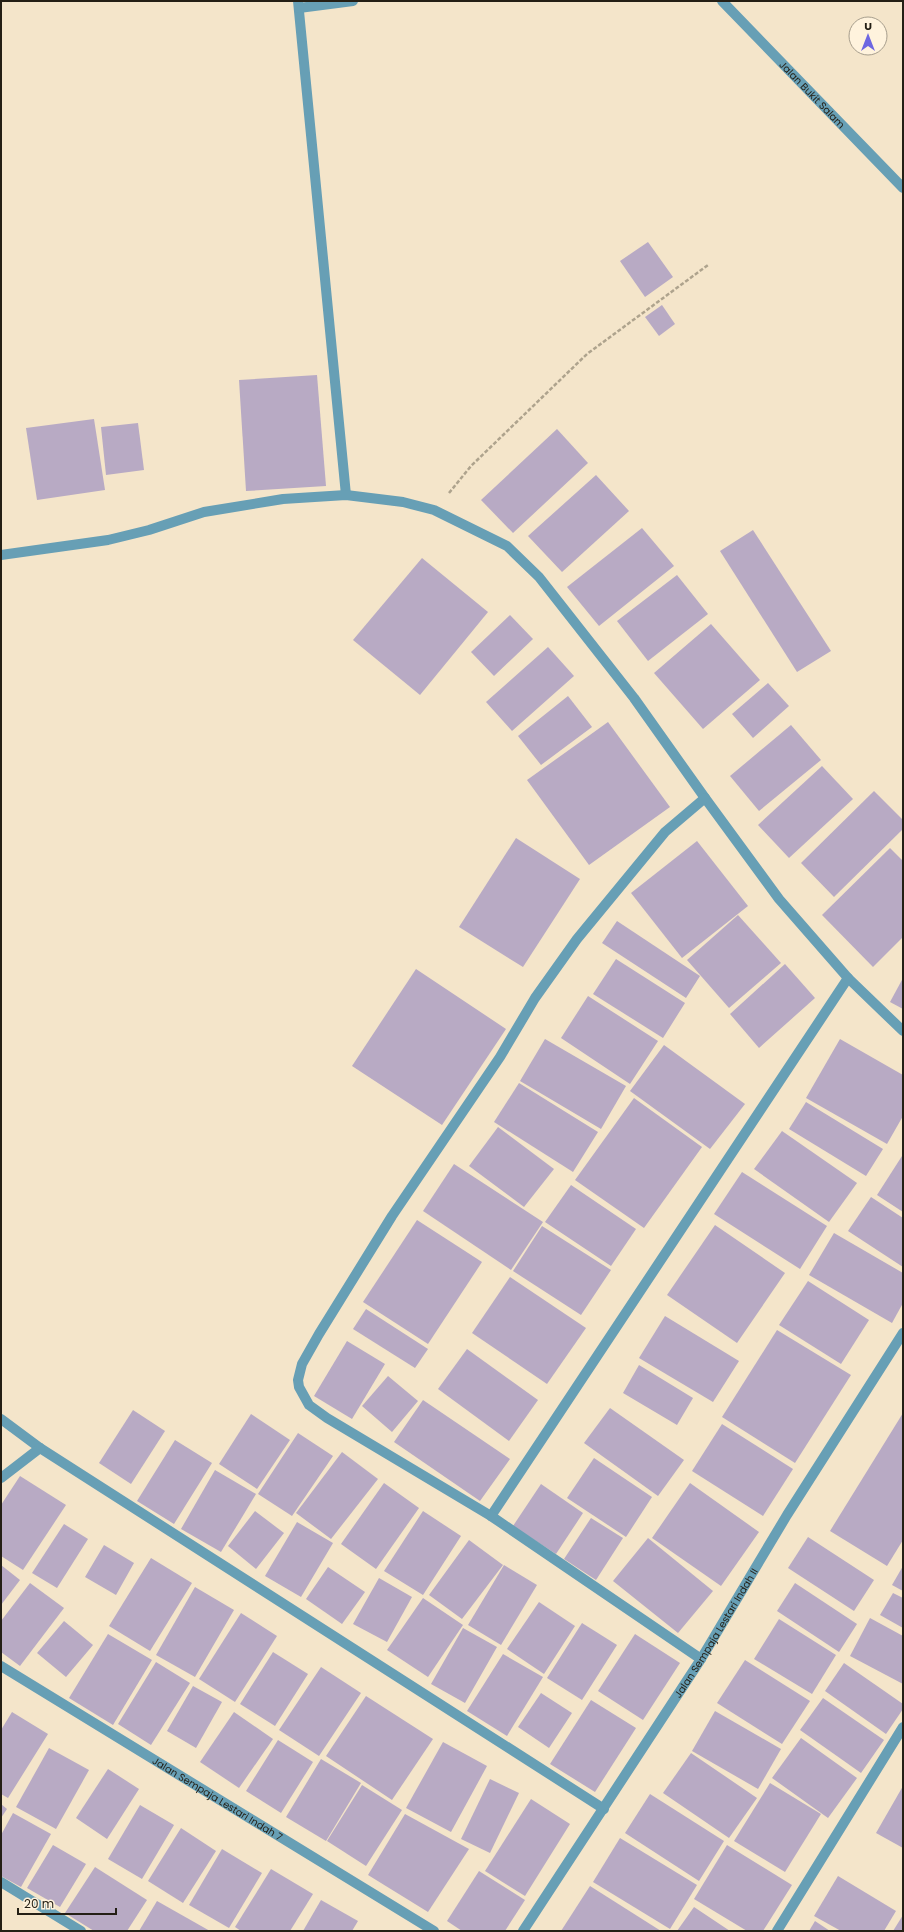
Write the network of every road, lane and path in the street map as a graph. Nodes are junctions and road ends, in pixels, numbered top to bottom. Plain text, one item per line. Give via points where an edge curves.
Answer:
1 (353, 1) edge
2 (722, 1) edge
3 (299, 4) edge
4 (903, 188) edge
5 (708, 265) dead end
6 (346, 495) junction
7 (434, 510) junction
8 (1, 555) edge
9 (704, 798) junction
10 (848, 978) junction
11 (903, 1031) edge
12 (903, 1333) edge
13 (1, 1419) edge
14 (40, 1448) junction
15 (1, 1478) edge
16 (491, 1516) junction
17 (701, 1659) junction
18 (1, 1666) edge
19 (903, 1728) edge
20 (604, 1808) junction
21 (1, 1882) edge
22 (81, 1931) edge
23 (434, 1931) edge
24 (523, 1931) edge
25 (777, 1931) edge

1 - 3 street
2 - 4 street, Jalan Bukit Salam
3 - 6 street
5 - 7 path via 587,354 471,466
6 - 7 street via 403,502
6 - 8 street via 283,499 219,509 108,540
7 - 9 street via 507,546 540,577 634,698
9 - 10 street via 780,899
9 - 16 street via 665,832 624,880 535,998 500,1057 392,1216 302,1364 299,1387 309,1404 327,1418
10 - 11 street
10 - 16 street
12 - 17 street, Jalan Sempaja Lestari Indah II via 787,1515
13 - 14 street
14 - 15 street
14 - 20 street
16 - 17 street
17 - 20 street, Jalan Sempaja Lestari Indah II
18 - 23 street, Jalan Sempaja Lestari Indah 7
19 - 25 street
20 - 24 street, Jalan Sempaja Lestari Indah II
21 - 22 street

